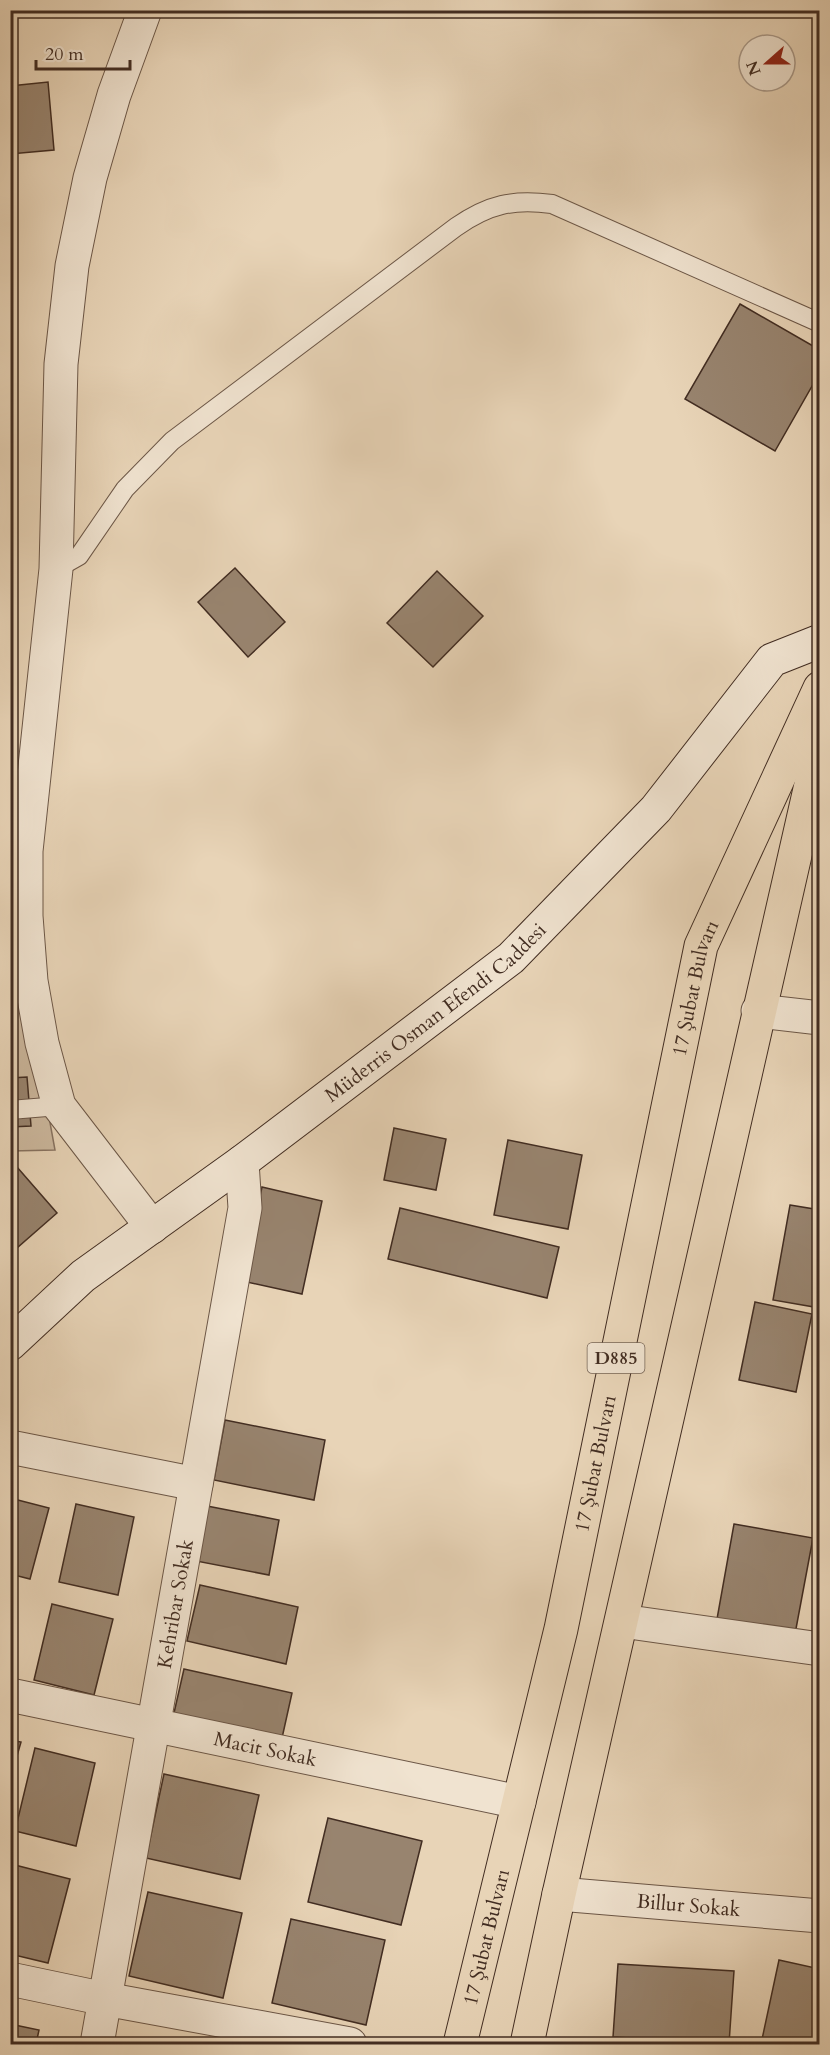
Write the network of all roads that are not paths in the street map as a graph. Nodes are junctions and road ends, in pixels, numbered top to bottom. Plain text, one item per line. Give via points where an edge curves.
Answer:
1 (145, 10) edge
2 (819, 323) edge
3 (56, 569) junction
4 (819, 641) edge
5 (819, 688) edge
6 (819, 745) edge
7 (758, 1011) junction
8 (819, 1018) edge
9 (59, 1106) junction
10 (10, 1110) edge
11 (243, 1162) junction
12 (152, 1227) junction
13 (10, 1344) edge
14 (10, 1447) edge
15 (196, 1484) junction
16 (622, 1621) junction
17 (819, 1649) edge
18 (10, 1695) edge
19 (154, 1725) junction
20 (519, 1802) junction
21 (559, 1894) junction
22 (819, 1916) edge
23 (10, 1979) edge
24 (105, 1999) junction
25 (97, 2044) edge
26 (350, 2044) edge
27 (460, 2044) edge
28 (527, 2044) edge

1 - 3 street via 93,168 72,266 61,364
2 - 3 lane via 552,204 529,201 488,208 456,227 172,441 125,489 79,556
3 - 9 street via 26,851 26,916 42,1043
4 - 11 street, Müderris Osman Efendi Caddesi via 772,660 656,809 511,958
5 - 20 highway, 17 Şubat Bulvarı / D885 via 701,946 561,1629
6 - 7 highway
7 - 8 street
7 - 16 highway
9 - 10 lane
9 - 12 street
11 - 12 street, Müderris Osman Efendi Caddesi
11 - 15 street, Kehribar Sokak via 245,1208
12 - 13 street, Müderris Osman Efendi Caddesi via 83,1276
14 - 15 street
15 - 19 street, Kehribar Sokak
16 - 17 street
16 - 21 highway
18 - 19 street, Macit Sokak
19 - 20 street, Macit Sokak
19 - 24 street, Kehribar Sokak
20 - 27 highway, 17 Şubat Bulvarı / D885
21 - 22 street, Billur Sokak
21 - 28 highway
23 - 24 street
24 - 25 street, Kehribar Sokak
24 - 26 street

